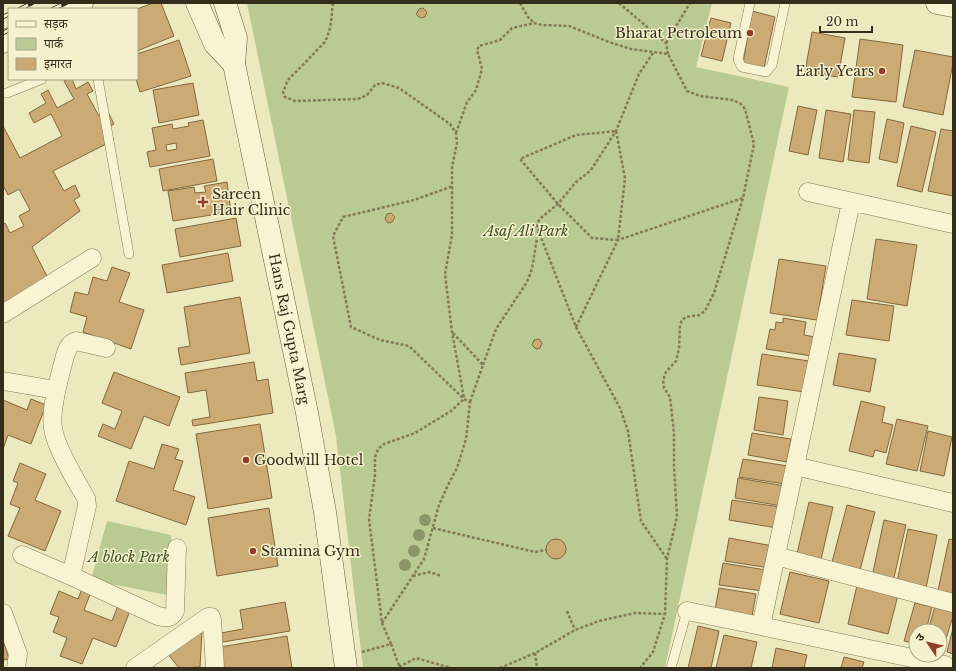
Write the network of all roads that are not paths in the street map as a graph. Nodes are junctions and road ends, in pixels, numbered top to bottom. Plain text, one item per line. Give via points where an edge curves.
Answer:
1 (84, 3) edge
2 (197, 3) edge
3 (225, 3) edge
4 (750, 3) edge
5 (785, 3) edge
6 (937, 3) edge
7 (953, 6) edge
8 (72, 8) edge
9 (234, 64) junction
10 (40, 80) edge
11 (98, 80) edge
12 (7, 93) dead end
13 (808, 192) dead end
14 (851, 202) junction
15 (953, 224) edge
16 (129, 254) dead end
17 (92, 258) dead end
18 (3, 314) edge
19 (106, 348) dead end
20 (3, 381) edge
21 (56, 390) junction
22 (795, 466) junction
23 (953, 503) edge
24 (177, 548) dead end
25 (22, 555) dead end
26 (776, 556) junction
27 (71, 576) junction
28 (953, 603) edge
29 (686, 611) joint
30 (3, 612) edge
31 (761, 626) junction
32 (345, 663) edge
33 (945, 665) dead end
34 (16, 668) edge
35 (135, 668) edge
36 (215, 668) edge
37 (671, 668) edge

1 - 8 street
2 - 9 street via 215,44
3 - 9 street, Hans Raj Gupta Marg via 236,38
4 - 5 lane via 738,59 742,67 766,72 772,65
6 - 7 street
9 - 32 street, Hans Raj Gupta Marg via 307,413
10 - 12 lane
11 - 16 lane
13 - 14 street
14 - 15 street
14 - 22 street
17 - 18 street
19 - 21 street via 73,342 68,348
20 - 21 street
21 - 27 street via 53,428 60,449 86,498 87,506
22 - 23 street
22 - 26 street
24 - 27 street via 175,611 170,617 158,616
25 - 27 street
26 - 28 street
26 - 31 street
29 - 31 street
29 - 37 lane
30 - 34 street via 18,654
31 - 33 street
35 - 36 street via 208,617 212,620

